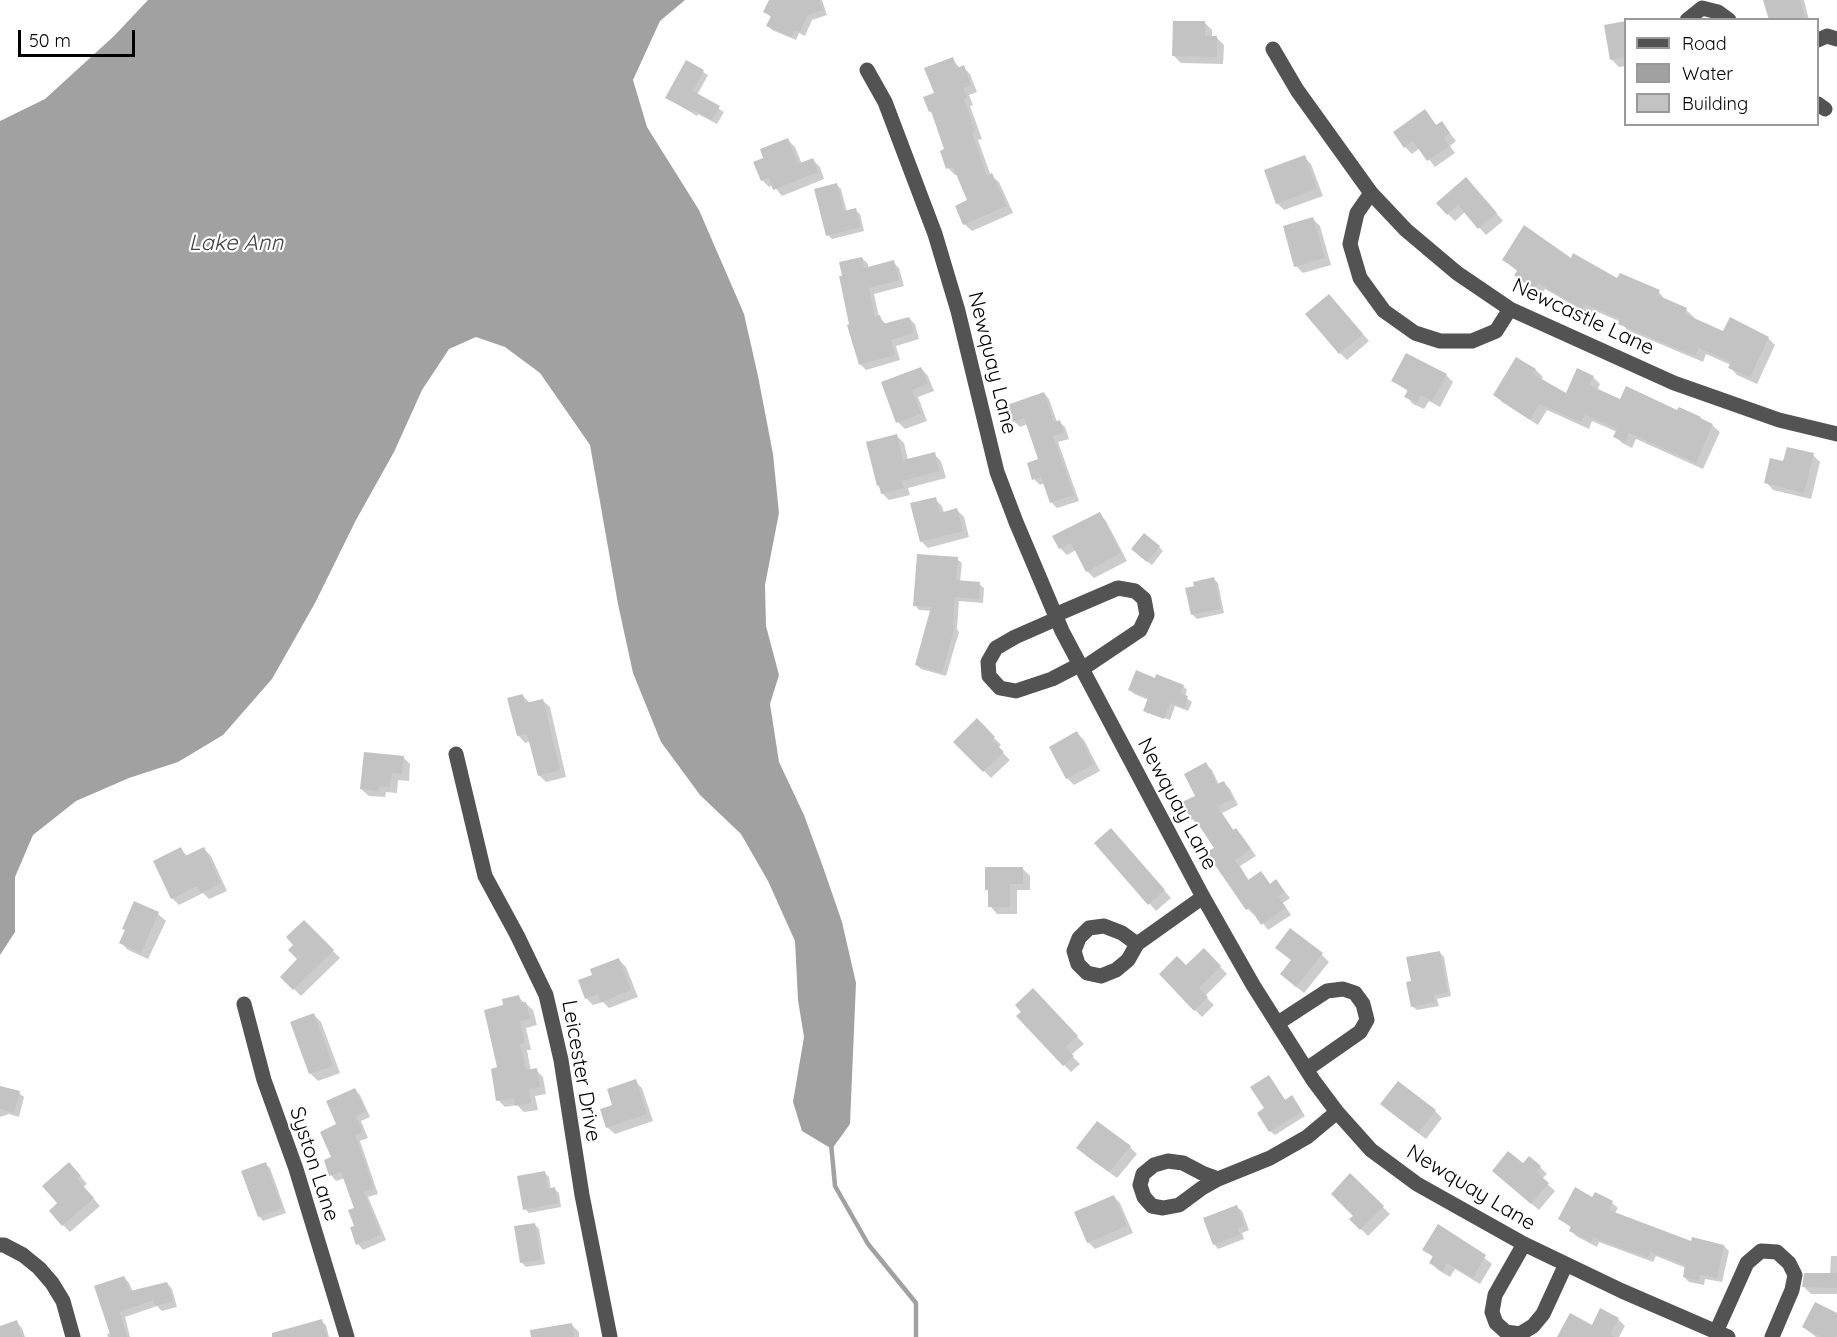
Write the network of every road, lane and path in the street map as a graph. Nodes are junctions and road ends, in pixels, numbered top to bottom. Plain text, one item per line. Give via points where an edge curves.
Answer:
1 (1690, 18) edge
2 (1726, 18) edge
3 (1837, 39) edge
4 (1819, 40) edge
5 (1273, 49) dead end
6 (867, 70) dead end
7 (1371, 192) junction
8 (1510, 309) junction
9 (1837, 434) edge
10 (1056, 617) junction
11 (1080, 667) junction
12 (456, 754) dead end
13 (1203, 897) junction
14 (1137, 944) dead end
15 (244, 1004) dead end
16 (1278, 1023) junction
17 (1307, 1069) junction
18 (1337, 1112) junction
19 (1218, 1179) junction
20 (1524, 1244) junction
21 (0, 1245) edge
22 (1566, 1264) junction
23 (1722, 1335) edge
24 (73, 1337) edge
25 (347, 1337) edge
26 (610, 1337) edge
27 (1772, 1337) edge

1 - 2 street via 1702,8
3 - 4 street via 1827,36
5 - 7 street, Newcastle Lane via 1297,90
6 - 10 street, Newquay Lane via 885,102 938,244 998,472
7 - 8 street, Newcastle Lane via 1406,231
7 - 8 street via 1357,213 1350,244 1360,278 1384,311 1415,333 1440,341 1472,341 1496,331
8 - 9 street, Newcastle Lane via 1674,383 1779,420
10 - 11 street, Newquay Lane
10 - 11 street via 996,648 987,662 989,676 1000,688 1016,691
10 - 11 street via 1118,588 1135,591 1144,599 1147,615 1140,630
11 - 13 street, Newquay Lane
12 - 26 street, Leicester Drive via 485,876 546,995
13 - 14 street
13 - 16 street, Newquay Lane
15 - 25 street, Syston Lane via 264,1080 296,1169
16 - 17 street, Newquay Lane
16 - 17 street via 1327,991 1343,989 1355,993 1363,1004 1367,1020 1360,1032
17 - 18 street, Newquay Lane
18 - 19 street via 1307,1137 1270,1158
18 - 20 street, Newquay Lane via 1371,1150 1416,1184
19 - 19 street via 1183,1163 1168,1161 1143,1174 1140,1185 1152,1206 1163,1208 1179,1205
20 - 22 street, Newquay Lane
20 - 22 street via 1495,1295 1492,1311 1506,1332 1520,1334 1533,1326 1543,1314
21 - 24 street via 23,1255 52,1282 63,1300
22 - 23 street, Newquay Lane
23 - 27 street via 1747,1263 1761,1251 1777,1252 1795,1275

